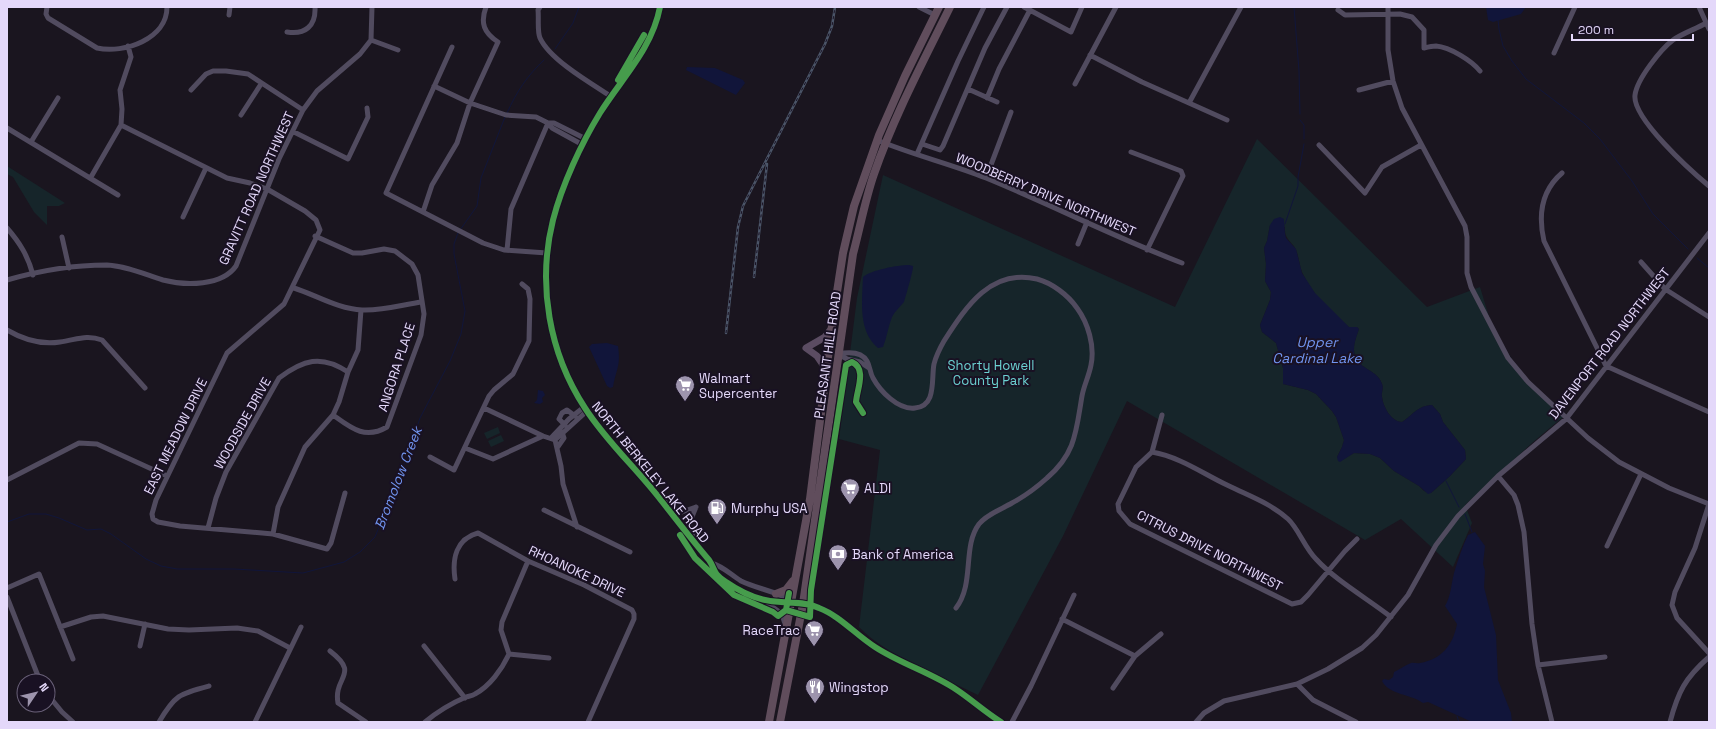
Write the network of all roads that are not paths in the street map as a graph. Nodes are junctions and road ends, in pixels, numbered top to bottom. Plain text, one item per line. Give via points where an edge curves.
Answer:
1 (47, 7) edge
2 (167, 7) edge
3 (230, 7) edge
4 (315, 7) edge
5 (372, 7) edge
6 (486, 7) edge
7 (540, 7) edge
8 (660, 7) edge
9 (919, 7) edge
10 (950, 7) edge
11 (984, 7) edge
12 (1007, 7) edge
13 (1024, 7) edge
14 (1075, 7) edge
15 (1116, 7) edge
16 (1241, 7) edge
17 (1388, 7) edge
18 (1575, 7) edge
19 (1699, 7) edge
20 (1082, 8) edge
21 (1030, 10) junction
22 (1338, 10) dead end
23 (937, 11) edge
24 (229, 15) dead end
25 (1388, 15) junction
26 (1706, 23) junction
27 (1709, 29) edge
28 (287, 32) dead end
29 (371, 40) junction
30 (128, 46) junction
31 (452, 47) dead end
32 (398, 50) dead end
33 (1554, 53) dead end
34 (1090, 55) junction
35 (1480, 71) dead end
36 (1393, 81) junction
37 (261, 84) junction
38 (1075, 84) dead end
39 (434, 86) junction
40 (968, 89) junction
41 (191, 90) dead end
42 (1359, 90) dead end
43 (612, 97) junction
44 (58, 98) dead end
45 (987, 98) junction
46 (997, 102) dead end
47 (470, 103) junction
48 (1189, 103) junction
49 (367, 108) dead end
50 (303, 110) junction
51 (1011, 112) dead end
52 (241, 114) dead end
53 (1227, 120) dead end
54 (548, 123) junction
55 (121, 125) junction
56 (7, 128) edge
57 (558, 129) junction
58 (568, 130) junction
59 (294, 132) junction
60 (565, 136) junction
61 (586, 139) junction
62 (877, 140) junction
63 (31, 142) junction
64 (886, 144) junction
65 (922, 144) junction
66 (583, 145) junction
67 (1421, 145) junction
68 (1319, 146) dead end
69 (1131, 152) dead end
70 (917, 154) junction
71 (206, 168) junction
72 (1562, 173) dead end
73 (91, 177) junction
74 (986, 178) junction
75 (1709, 186) edge
76 (267, 189) junction
77 (118, 194) dead end
78 (423, 212) junction
79 (183, 217) dead end
80 (1088, 222) junction
81 (7, 228) edge
82 (1709, 233) edge
83 (316, 236) junction
84 (62, 237) dead end
85 (1078, 244) dead end
86 (507, 250) junction
87 (1147, 250) junction
88 (547, 253) junction
89 (1641, 262) dead end
90 (1182, 263) dead end
91 (70, 268) junction
92 (33, 275) junction
93 (7, 280) edge
94 (522, 284) dead end
95 (294, 288) junction
96 (1664, 289) junction
97 (421, 302) junction
98 (361, 310) junction
99 (1709, 317) edge
100 (832, 328) junction
101 (7, 330) edge
102 (838, 354) junction
103 (1606, 366) junction
104 (826, 369) junction
105 (348, 372) junction
106 (145, 388) dead end
107 (484, 408) junction
108 (585, 409) junction
109 (1709, 412) edge
110 (333, 415) junction
111 (1162, 415) dead end
112 (576, 416) junction
113 (1566, 418) junction
114 (565, 426) junction
115 (562, 432) junction
116 (543, 436) junction
117 (553, 439) junction
118 (465, 448) junction
119 (557, 448) junction
120 (1152, 452) junction
121 (430, 457) dead end
122 (1641, 474) junction
123 (167, 476) junction
124 (1498, 476) junction
125 (7, 480) edge
126 (345, 493) dead end
127 (661, 499) junction
128 (1709, 504) edge
129 (544, 510) dead end
130 (577, 527) junction
131 (208, 528) junction
132 (273, 534) junction
133 (1357, 539) dead end
134 (695, 544) junction
135 (1607, 546) dead end
136 (630, 552) dead end
137 (528, 561) junction
138 (711, 563) junction
139 (1329, 570) junction
140 (456, 579) dead end
141 (795, 579) junction
142 (7, 588) edge
143 (776, 594) junction
144 (1074, 595) dead end
145 (7, 597) edge
146 (764, 600) junction
147 (791, 601) junction
148 (803, 604) junction
149 (956, 608) dead end
150 (1391, 617) junction
151 (1062, 619) junction
152 (145, 624) junction
153 (60, 627) junction
154 (786, 627) junction
155 (301, 628) dead end
156 (1161, 634) dead end
157 (140, 646) dead end
158 (424, 646) dead end
159 (290, 648) junction
160 (330, 651) dead end
161 (1709, 652) edge
162 (509, 654) junction
163 (1134, 656) junction
164 (1605, 657) dead end
165 (1709, 657) edge
166 (72, 658) dead end
167 (549, 658) dead end
168 (1538, 666) junction
169 (37, 673) edge
170 (1297, 684) junction
171 (209, 686) dead end
172 (1113, 688) dead end
173 (465, 698) junction
174 (56, 705) edge
175 (73, 722) edge
176 (159, 722) edge
177 (255, 722) edge
178 (366, 722) edge
179 (426, 722) edge
180 (588, 722) edge
181 (769, 722) edge
182 (780, 722) edge
183 (1001, 722) edge
184 (1012, 722) edge
185 (1196, 722) edge
186 (1356, 722) edge
187 (1552, 722) edge
188 (1670, 722) edge

1 - 30 street via 48,18 97,48 106,50
2 - 30 street via 164,22 150,38
3 - 24 street
4 - 28 street via 315,15 308,29 302,33
5 - 29 street
6 - 47 street via 482,17 484,29 488,36 498,42
7 - 43 street via 540,37 546,47 570,69
8 - 43 street, NORTH BERKELEY LAKE ROAD via 655,27 640,58
9 - 23 street
10 - 64 highway, PLEASANT HILL ROAD via 911,83
11 - 65 street
12 - 40 street via 985,48
13 - 21 street
14 - 20 street
15 - 34 street
16 - 48 street
17 - 25 street
18 - 33 street
19 - 26 street
20 - 21 street via 1070,32
21 - 45 street
22 - 25 street via 1345,15
23 - 62 highway, PLEASANT HILL ROAD
25 - 35 street via 1412,17 1424,30 1424,48 1437,46 1445,49 1473,63
25 - 36 street via 1388,50
26 - 27 street
26 - 75 street via 1673,40 1664,49 1640,80 1635,95 1642,119 1681,161
29 - 32 street
29 - 50 street, GRAVITT ROAD NORTHWEST via 360,54 317,91
30 - 55 street via 131,57 120,90
31 - 39 street
34 - 38 street
34 - 48 street
36 - 42 street
36 - 67 street via 1402,108
37 - 41 street via 248,74 226,70 213,71 206,74
37 - 50 street
37 - 52 street
39 - 47 street
39 - 78 street via 386,191
40 - 45 street
40 - 65 street via 940,150
43 - 61 street, NORTH BERKELEY LAKE ROAD
44 - 63 street
45 - 46 street
47 - 54 street via 506,115 536,117
47 - 78 street via 457,143 432,185
48 - 53 street
49 - 59 street via 368,117 348,159
50 - 59 street, GRAVITT ROAD NORTHWEST
51 - 74 street
54 - 57 street
54 - 86 street via 511,209
55 - 71 street
55 - 73 street
56 - 63 street
57 - 58 street
57 - 60 street
58 - 60 street
58 - 61 street
59 - 76 street, GRAVITT ROAD NORTHWEST
60 - 66 street
61 - 66 street, NORTH BERKELEY LAKE ROAD
62 - 64 street, WOODBERRY DRIVE NORTHWEST
62 - 100 highway, PLEASANT HILL ROAD via 854,206 843,253
63 - 73 street
64 - 70 street, WOODBERRY DRIVE NORTHWEST
64 - 102 highway, PLEASANT HILL ROAD via 870,189 853,254
65 - 70 street
66 - 88 street, NORTH BERKELEY LAKE ROAD via 561,196
67 - 68 street via 1382,167 1365,193
67 - 113 street via 1465,226 1470,287 1508,358 1528,382
69 - 87 street via 1181,171 1183,176
70 - 74 street, WOODBERRY DRIVE NORTHWEST
71 - 76 street via 227,178
71 - 79 street
72 - 103 street via 1554,181 1540,212 1540,226 1544,241
73 - 77 street
74 - 80 street, WOODBERRY DRIVE NORTHWEST
76 - 83 street, EAST MEADOW DRIVE via 316,220 320,230
76 - 91 street, GRAVITT ROAD NORTHWEST via 236,266 223,278 186,282 164,280 134,270 109,266
78 - 86 street via 483,243
80 - 85 street
80 - 87 street, WOODBERRY DRIVE NORTHWEST
81 - 92 street via 20,242
82 - 96 street, DAVENPORT ROAD NORTHWEST
83 - 95 street, EAST MEADOW DRIVE
83 - 97 street, ANGORA PLACE via 353,253 395,251 412,264 418,275
84 - 91 street
86 - 88 street
87 - 90 street, WOODBERRY DRIVE NORTHWEST
88 - 108 street, NORTH BERKELEY LAKE ROAD via 547,298 554,340
89 - 96 street
91 - 92 street, GRAVITT ROAD NORTHWEST
92 - 93 street, GRAVITT ROAD NORTHWEST
94 - 107 street via 528,289 530,299 529,341 513,374 494,390
95 - 98 street via 338,305
95 - 123 street, EAST MEADOW DRIVE via 284,304 227,352
96 - 99 street
96 - 103 street, DAVENPORT ROAD NORTHWEST
97 - 98 street
97 - 110 street, ANGORA PLACE via 424,314 421,335 387,427 372,434 362,432 351,428
98 - 105 street via 358,350
100 - 104 highway, PLEASANT HILL ROAD
100 - 104 main road via 825,337 806,348
101 - 106 street via 37,343 62,342 83,336 102,340
102 - 148 highway, PLEASANT HILL ROAD
102 - 149 street via 849,351 862,356 867,361 876,383 895,402 914,408 921,406 931,397 934,364 945,341 974,300 999,281 1014,277 1040,280 1057,289 1078,308 1087,326 1092,345 1092,364 1083,394 1079,423 1070,448 1058,467 1040,484 991,514 980,524 974,536 964,594
103 - 109 street
103 - 113 street, DAVENPORT ROAD NORTHWEST
104 - 141 highway, PLEASANT HILL ROAD via 810,499
105 - 110 street
105 - 131 street, WOODSIDE DRIVE via 329,363 306,361 279,378 226,472
107 - 116 street
107 - 118 street
108 - 112 street
108 - 127 street, NORTH BERKELEY LAKE ROAD
110 - 132 street via 305,447 278,507
111 - 120 street
112 - 114 street
112 - 114 street via 567,410 562,412 559,419
113 - 122 street via 1609,455
113 - 124 street, DAVENPORT ROAD NORTHWEST
114 - 115 street
114 - 117 street
115 - 117 street
115 - 119 street via 564,438
116 - 117 street
116 - 118 street via 493,459
117 - 119 street
118 - 121 street via 454,470
119 - 130 street via 562,484
120 - 139 street via 1168,455 1270,504 1290,520 1305,546 1316,560
120 - 139 street, CITRUS DRIVE NORTHWEST via 1136,467 1118,504 1119,511 1130,524 1292,604 1301,602
122 - 128 street
122 - 135 street
123 - 125 street via 97,444 86,442 79,443
123 - 131 street, EAST MEADOW DRIVE via 156,500 153,519 158,522
124 - 150 street, DAVENPORT ROAD NORTHWEST via 1450,526 1417,581
124 - 168 street via 1514,495 1524,532
126 - 132 street, EAST MEADOW DRIVE via 327,549
127 - 134 street, NORTH BERKELEY LAKE ROAD
127 - 134 street via 682,512 696,506 689,524
128 - 161 street via 1672,605 1677,618
129 - 130 street
130 - 136 street
131 - 132 street, EAST MEADOW DRIVE
133 - 139 street
134 - 138 street, NORTH BERKELEY LAKE ROAD
137 - 140 street, RHOANOKE DRIVE via 478,533 464,540 458,548 453,566
137 - 162 street via 502,622 501,630
137 - 180 street, RHOANOKE DRIVE via 628,607 634,614
138 - 143 street, NORTH BERKELEY LAKE ROAD via 719,565 741,581
138 - 146 street, NORTH BERKELEY LAKE ROAD via 714,572 726,582
139 - 150 street
141 - 143 highway via 786,590
141 - 147 highway, PLEASANT HILL ROAD
142 - 153 street via 39,574
143 - 147 street, NORTH BERKELEY LAKE ROAD via 783,595
144 - 151 street
145 - 169 street
146 - 147 street, NORTH BERKELEY LAKE ROAD via 782,603
146 - 154 street via 782,614
147 - 148 street, NORTH BERKELEY LAKE ROAD
147 - 154 highway, PLEASANT HILL ROAD
148 - 182 highway, PLEASANT HILL ROAD
148 - 183 street, NORTH BERKELEY LAKE ROAD via 817,606 875,647 957,689
150 - 170 street, DAVENPORT ROAD NORTHWEST via 1362,648
151 - 163 street
151 - 184 street
152 - 153 street via 103,616
152 - 157 street
152 - 159 street via 168,629 237,628 258,631
153 - 166 street
154 - 181 highway, PLEASANT HILL ROAD
155 - 159 street
156 - 163 street
158 - 173 street
159 - 177 street
160 - 178 street via 344,662 346,668 337,691 338,703
162 - 167 street
162 - 173 street via 503,666 486,685 474,695
163 - 172 street
164 - 168 street
165 - 188 street via 1697,667 1680,690
168 - 187 street
170 - 185 street, DAVENPORT ROAD NORTHWEST via 1228,699 1204,713
170 - 186 street via 1313,700
171 - 176 street via 186,692 172,701
173 - 179 street
174 - 175 street

